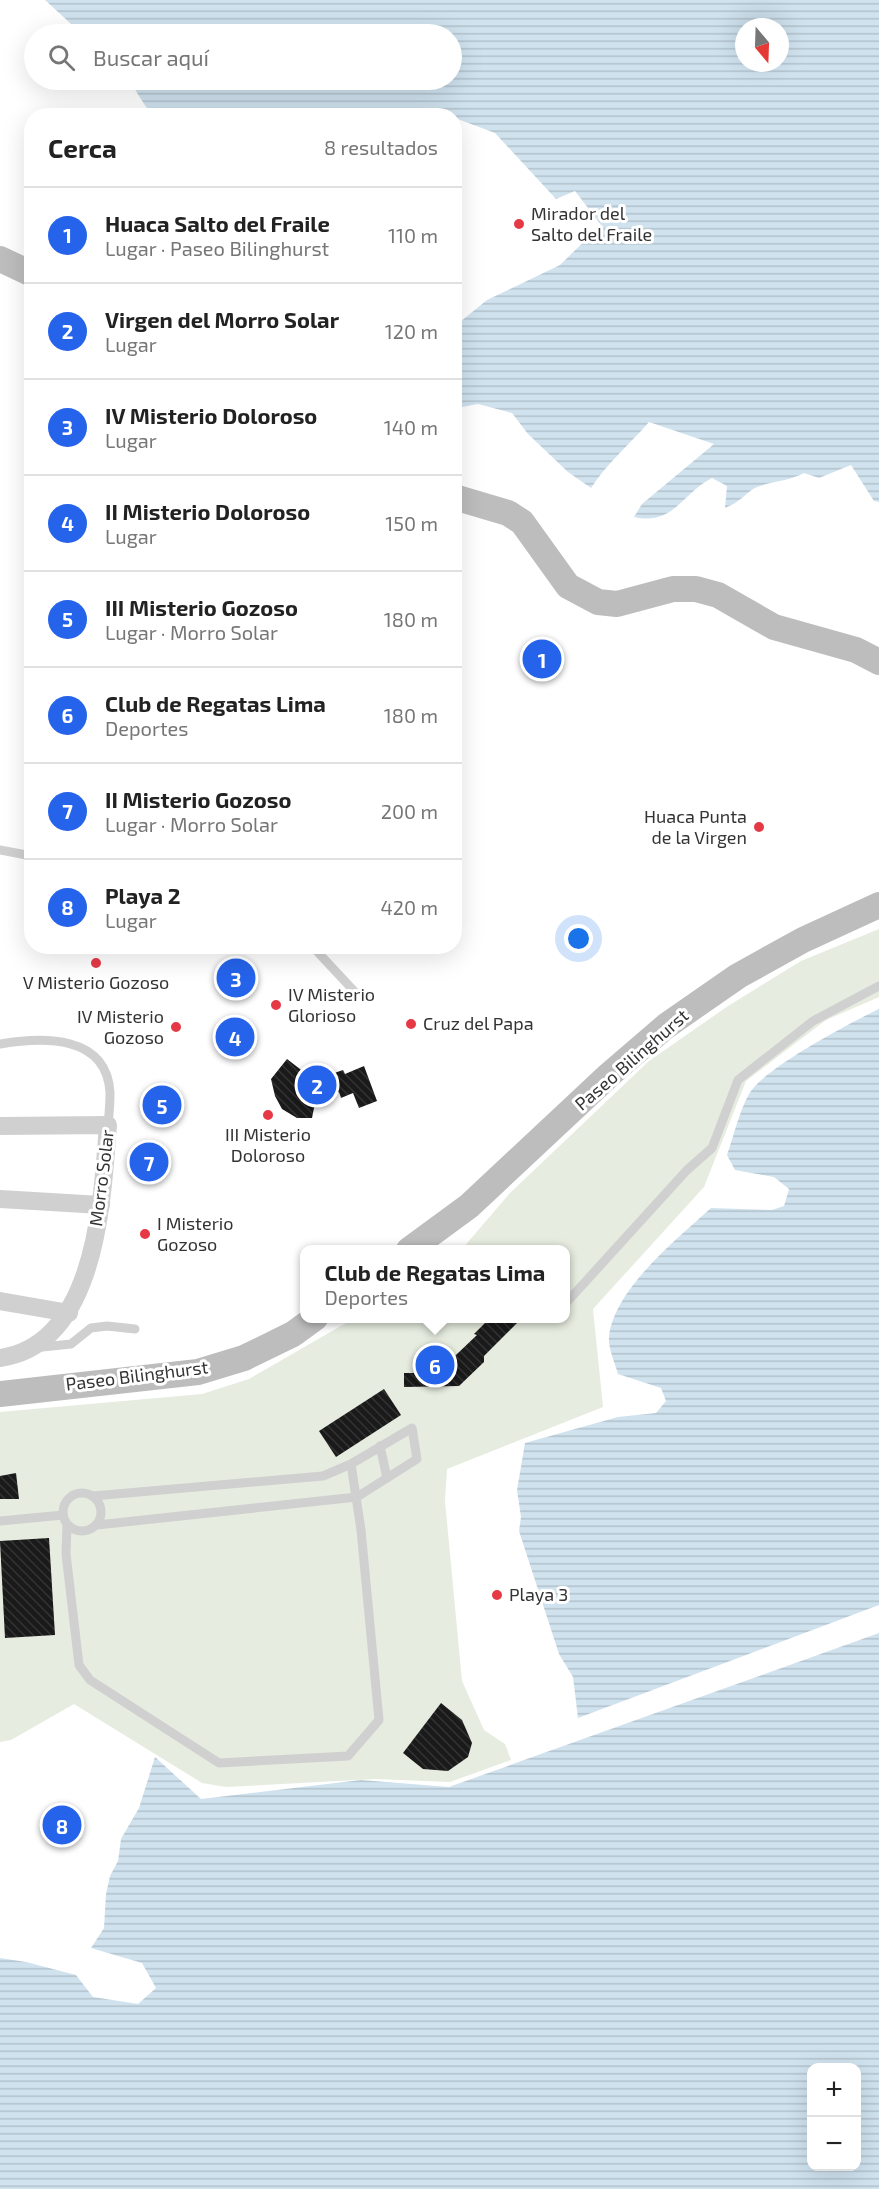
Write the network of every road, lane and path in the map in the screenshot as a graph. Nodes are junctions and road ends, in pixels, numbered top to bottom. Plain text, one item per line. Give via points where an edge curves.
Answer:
1 (0, 259) edge
2 (24, 270) edge
3 (462, 499) edge
4 (879, 662) edge
5 (0, 850) edge
6 (24, 854) edge
7 (879, 905) edge
8 (319, 954) edge
9 (879, 986) edge
10 (354, 991) dead end
11 (0, 1044) edge
12 (108, 1125) junction
13 (0, 1126) edge
14 (0, 1199) edge
15 (101, 1205) junction
16 (416, 1245) edge
17 (570, 1299) edge
18 (0, 1301) edge
19 (69, 1312) junction
20 (308, 1323) edge
21 (135, 1329) dead end
22 (28, 1349) junction
23 (0, 1358) edge
24 (7, 1390) edge
25 (380, 1446) junction
26 (351, 1464) junction
27 (387, 1478) junction
28 (93, 1496) junction
29 (357, 1497) junction
30 (65, 1519) junction
31 (0, 1521) edge
32 (97, 1524) junction

1 - 2 main road
3 - 4 main road via 508,513 522,522 568,586 598,602 617,604 673,589 696,589 718,595 774,627 856,650
5 - 6 lane
7 - 16 main road, Paseo Bilinghurst via 738,976 666,1026 469,1206
8 - 10 lane
9 - 17 lane via 813,1021 738,1080 712,1148 687,1170
11 - 12 lane, Morro Solar via 38,1040 64,1041 82,1047 98,1060 105,1073 110,1091
12 - 13 street
12 - 15 street, Morro Solar
14 - 15 street
15 - 19 street, Morro Solar via 89,1259
18 - 19 street
19 - 22 street, Morro Solar via 48,1335
20 - 24 main road, Paseo Bilinghurst via 244,1359 198,1372
21 - 22 lane via 91,1328 71,1344
22 - 23 street, Morro Solar
25 - 26 lane
25 - 27 lane
25 - 27 lane via 412,1428 417,1459
26 - 28 lane via 323,1476
26 - 29 lane
27 - 29 lane
28 - 30 lane via 75,1494 65,1502
28 - 32 lane via 101,1506
29 - 30 lane via 379,1720 348,1756 219,1763 90,1680 79,1665
29 - 32 lane
30 - 31 lane
30 - 32 lane via 82,1531

